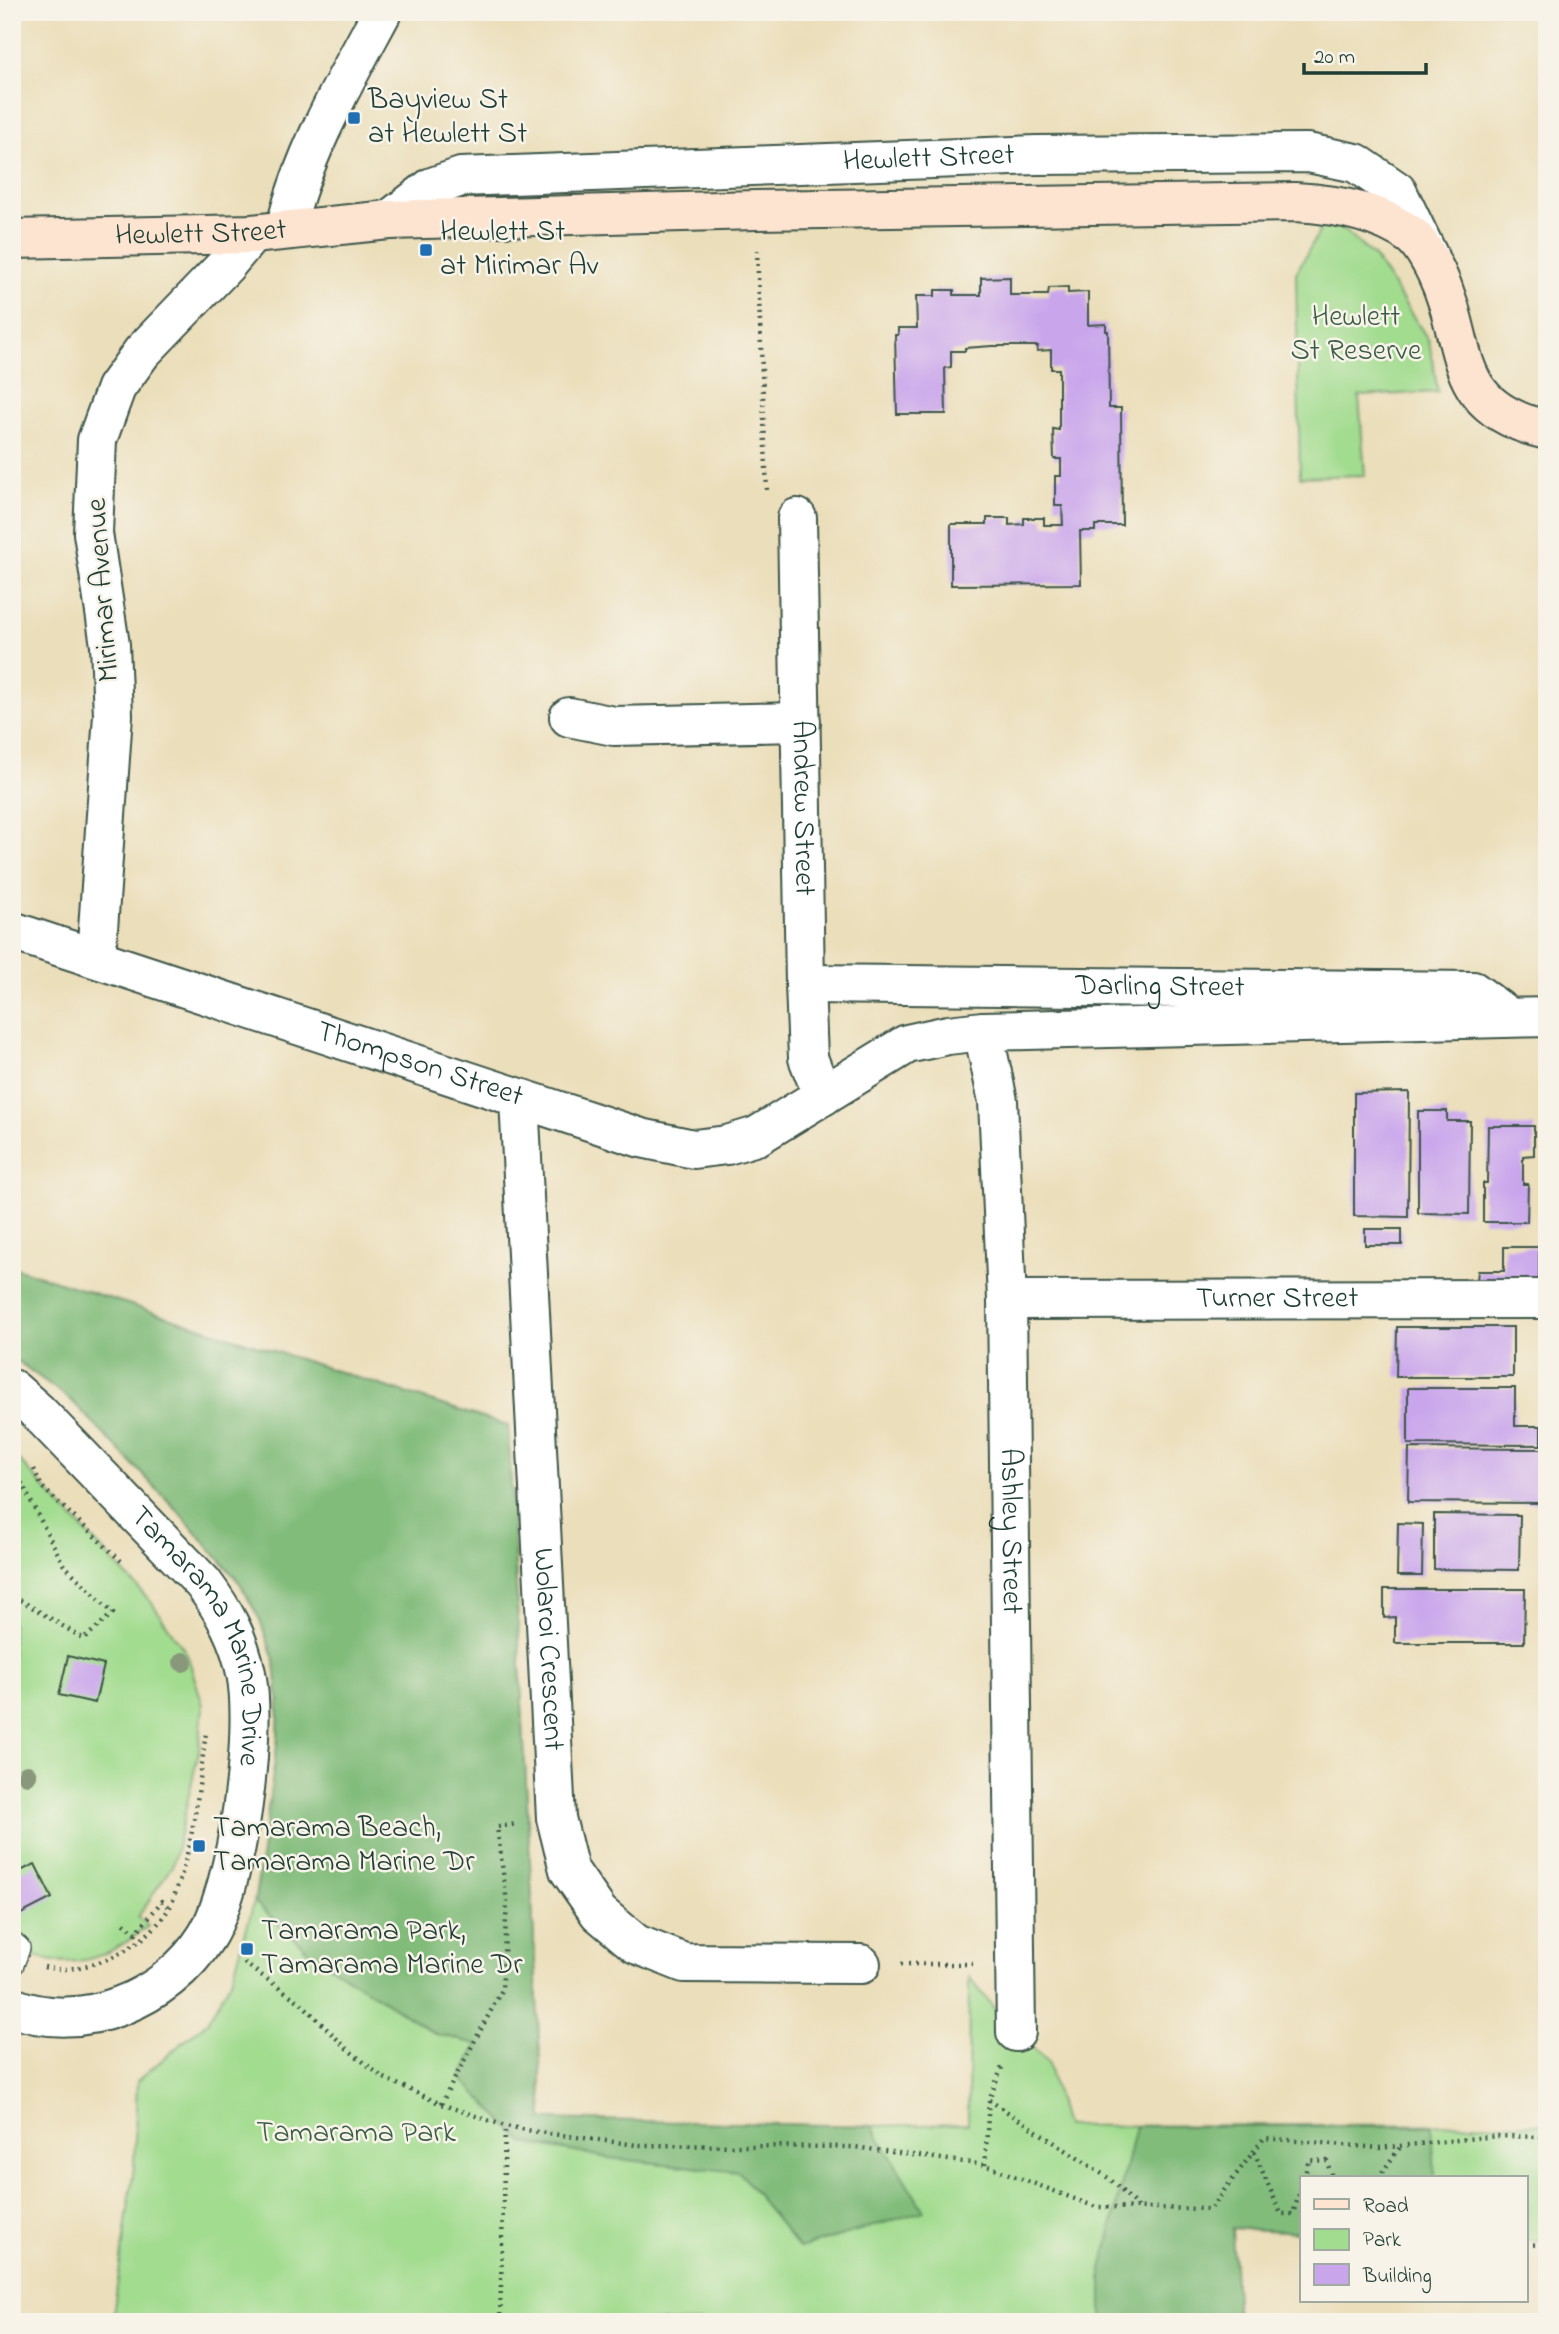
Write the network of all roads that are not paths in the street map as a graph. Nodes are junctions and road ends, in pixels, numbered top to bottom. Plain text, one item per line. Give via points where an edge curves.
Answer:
1 (382, 12) edge
2 (389, 220) junction
3 (268, 232) junction
4 (12, 239) edge
5 (1430, 259) junction
6 (1547, 430) edge
7 (797, 518) dead end
8 (569, 717) dead end
9 (802, 722) junction
10 (12, 931) edge
11 (96, 957) junction
12 (805, 984) junction
13 (1507, 1016) junction
14 (1547, 1017) edge
15 (983, 1031) junction
16 (822, 1096) junction
17 (519, 1099) junction
18 (1547, 1299) edge
19 (1007, 1300) junction
20 (12, 1389) edge
21 (861, 1964) road end
22 (12, 2007) edge
23 (1016, 2032) dead end

1 - 3 street via 320,128 293,195
2 - 3 street, Hewlett Street
2 - 5 street, Hewlett Street via 1296,202 1333,204 1388,222 1414,237
2 - 5 street, Hewlett Street via 432,187 461,177 1037,155 1308,153 1356,163 1397,191
3 - 4 street, Hewlett Street
3 - 11 street, Mirimar Avenue via 226,265 142,352 116,388 97,440 93,533 110,645 113,715
5 - 6 street, Hewlett Street via 1447,295 1465,369 1475,387 1495,408 1522,424
7 - 9 street, Andrew Street
8 - 9 street via 614,726
9 - 12 street, Andrew Street
10 - 11 street, Thompson Street
11 - 17 street, Thompson Street
12 - 13 street, Darling Street via 1473,990
12 - 16 street, Andrew Street via 808,1058
13 - 14 street, Darling Street
13 - 15 street, Darling Street
15 - 16 street, Darling Street via 907,1044
15 - 19 street, Ashley Street via 998,1101
16 - 17 street, Thompson Street via 757,1136 694,1149 641,1139
17 - 21 street, Wolaroi Crescent via 556,1818 569,1870 599,1913 636,1944 684,1964
18 - 19 street, Turner Street
19 - 23 street, Ashley Street
20 - 22 street, Tamarama Marine Drive via 203,1583 220,1606 241,1653 249,1698 243,1799 234,1855 223,1898 193,1954 172,1975 113,2009 68,2017

